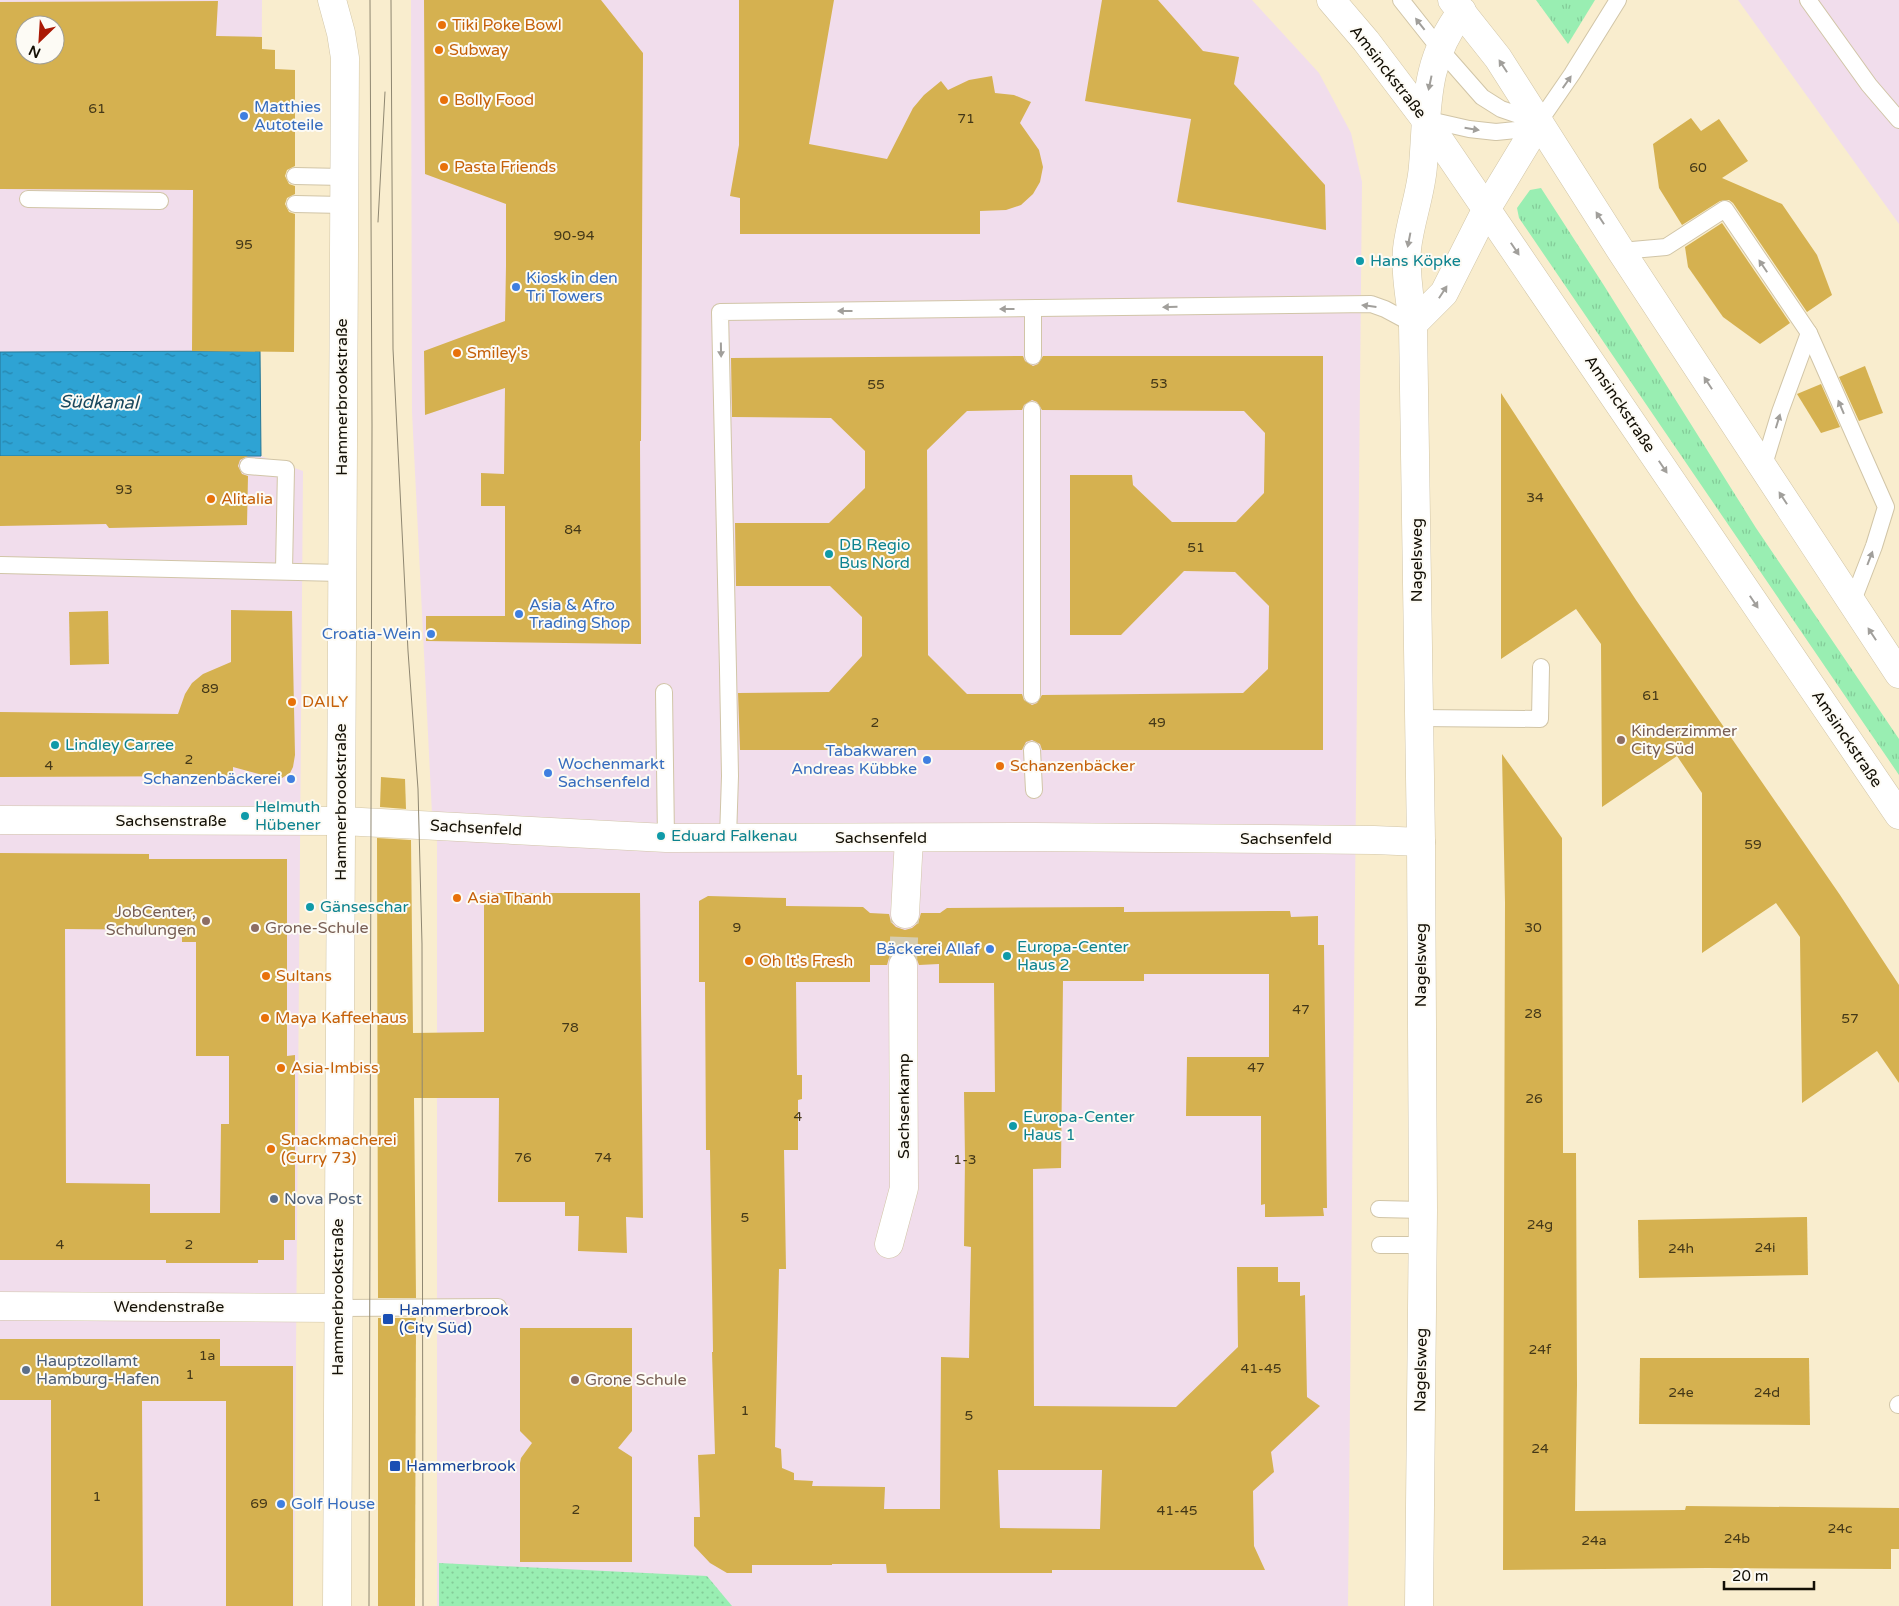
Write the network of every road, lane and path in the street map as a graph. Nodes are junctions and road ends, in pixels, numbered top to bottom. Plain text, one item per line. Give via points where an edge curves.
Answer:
1 (332, 0) edge
2 (1331, 0) edge
3 (1401, 0) edge
4 (1618, 0) edge
5 (1808, 0) edge
6 (1463, 4) edge
7 (1439, 48) junction
8 (1425, 119) junction
9 (1899, 120) edge
10 (1539, 122) junction
11 (295, 176) dead end
12 (343, 177) junction
13 (28, 199) dead end
14 (160, 201) dead end
15 (295, 204) dead end
16 (343, 205) junction
17 (1487, 208) junction
18 (1621, 251) junction
19 (1033, 309) junction
20 (1413, 324) junction
21 (1809, 333) junction
22 (1033, 356) dead end
23 (1032, 410) dead end
24 (248, 466) dead end
25 (1763, 468) junction
26 (1, 565) edge
27 (284, 570) junction
28 (341, 572) junction
29 (1852, 603) junction
30 (1541, 667) dead end
31 (1899, 674) edge
32 (664, 692) dead end
33 (1032, 695) dead end
34 (1418, 718) junction
35 (1032, 750) dead end
36 (1034, 790) dead end
37 (1899, 815) edge
38 (0, 820) edge
39 (342, 821) junction
40 (666, 838) junction
41 (728, 838) junction
42 (909, 838) junction
43 (1421, 842) junction
44 (905, 914) tunnel mouth
45 (903, 965) tunnel mouth
46 (1379, 1209) dead end
47 (1423, 1210) junction
48 (889, 1244) dead end
49 (1422, 1245) junction
50 (1380, 1246) dead end
51 (0, 1306) edge
52 (498, 1306) dead end
53 (338, 1308) junction
54 (337, 1606) edge
55 (1419, 1606) edge

1 - 12 street, Hammerbrookstraße via 345,58
2 - 8 street, Amsinckstraße
7 -> 3 lane
10 -> 4 lane
5 - 9 lane via 1869,85
6 - 7 street, Nagelsweg
10 -> 6 street
7 -> 8 street, Nagelsweg
7 - 10 lane via 1482,97 1501,109
8 -> 10 lane via 1496,132 1516,130
8 - 17 street, Amsinckstraße
8 -> 20 street, Nagelsweg via 1422,176 1406,270
10 - 17 street
18 -> 10 street
11 - 12 lane
12 - 16 street, Hammerbrookstraße
13 - 14 lane
15 - 16 lane
16 - 28 street, Hammerbrookstraße
20 -> 17 street via 1444,292
17 -> 37 street, Amsinckstraße
21 -> 18 lane via 1725,209 1666,247
25 -> 18 street
20 -> 19 lane via 1371,304
19 - 22 lane
19 -> 41 lane via 720,312 730,776
20 - 34 street, Nagelsweg
25 -> 21 lane
29 -> 21 lane via 1886,507
23 - 33 lane
24 - 27 lane via 286,469
29 -> 25 street
26 - 27 lane
27 - 28 lane
28 - 39 street, Hammerbrookstraße
31 -> 29 street
30 - 34 lane via 1540,719
32 - 40 lane
34 - 43 street, Nagelsweg
35 - 36 lane
38 - 39 street, Sachsenstraße
39 - 40 street, Sachsenfeld
39 - 53 street, Hammerbrookstraße
40 - 41 street, Sachsenfeld
41 - 42 street, Sachsenfeld
42 - 43 street, Sachsenfeld
42 - 44 street
43 - 47 street, Nagelsweg
45 - 48 street, Sachsenkamp via 904,1188
46 - 47 lane
47 - 49 street, Nagelsweg
49 - 50 lane
49 - 55 street, Nagelsweg
51 - 53 street, Wendenstraße
52 - 53 lane
53 - 54 street, Hammerbrookstraße

